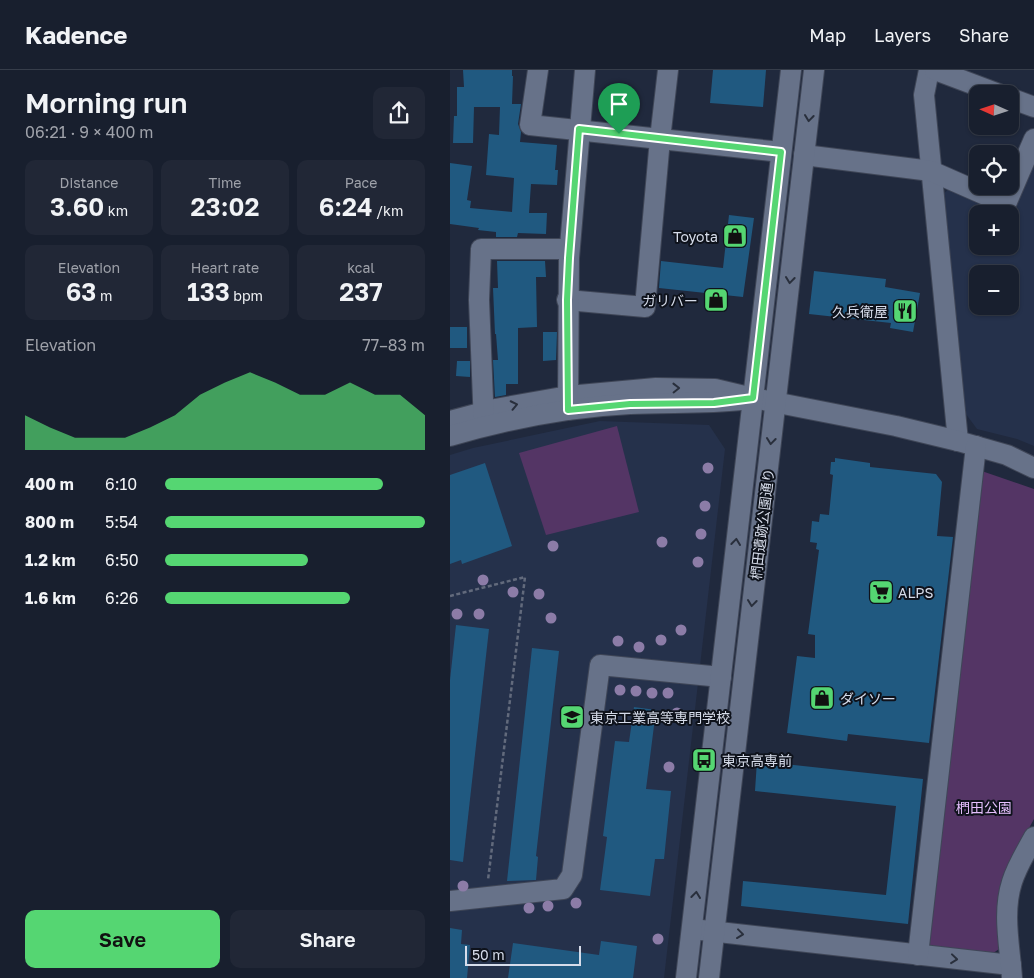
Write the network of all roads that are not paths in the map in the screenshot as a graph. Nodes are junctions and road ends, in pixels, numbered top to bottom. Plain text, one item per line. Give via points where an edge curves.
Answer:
1 (538, 70) edge
2 (585, 70) edge
3 (668, 70) edge
4 (791, 70) edge
5 (814, 70) edge
6 (929, 70) edge
7 (935, 70) edge
8 (975, 85) edge
9 (1019, 101) edge
10 (1034, 107) edge
11 (579, 129) junction
12 (660, 139) junction
13 (1034, 139) edge
14 (781, 152) junction
15 (804, 155) junction
16 (931, 171) junction
17 (569, 249) junction
18 (567, 300) junction
19 (753, 398) junction
20 (776, 402) junction
21 (568, 403) junction
22 (484, 419) junction
23 (450, 421) edge
24 (450, 436) edge
25 (967, 444) junction
26 (1034, 468) edge
27 (720, 677) junction
28 (1034, 837) edge
29 (450, 901) edge
30 (692, 928) junction
31 (714, 931) junction
32 (918, 955) junction
33 (1012, 972) edge
34 (686, 978) edge
35 (709, 978) edge

1 - 11 street via 530,124
2 - 11 street
3 - 12 street
4 - 14 street, 椚田遺跡公園通り
5 -> 15 street, 椚田遺跡公園通り
6 - 16 street via 924,95
7 - 8 street
9 - 10 street
11 - 12 street
11 - 17 street
12 - 14 street
12 - 18 street via 645,307
13 - 16 street via 1006,204
14 - 19 street, 椚田遺跡公園通り
15 - 16 street
15 -> 20 street, 椚田遺跡公園通り
16 - 25 street
17 - 18 street
17 - 22 street via 481,248 479,300
18 - 21 street
19 - 20 street
19 - 21 street via 714,403
27 -> 19 street, 椚田遺跡公園通り
20 - 25 street
20 -> 31 street, 椚田遺跡公園通り
21 - 22 street via 525,417
22 - 23 street
22 - 24 street
25 - 26 street
25 - 32 street
27 - 29 street via 600,665 572,875 563,889
30 -> 27 street, 椚田遺跡公園通り
28 - 33 street via 1017,868 1010,892 1007,911
30 - 31 street
30 - 34 street, 椚田遺跡公園通り
31 -> 32 street
31 - 35 street, 椚田遺跡公園通り
32 -> 33 street

